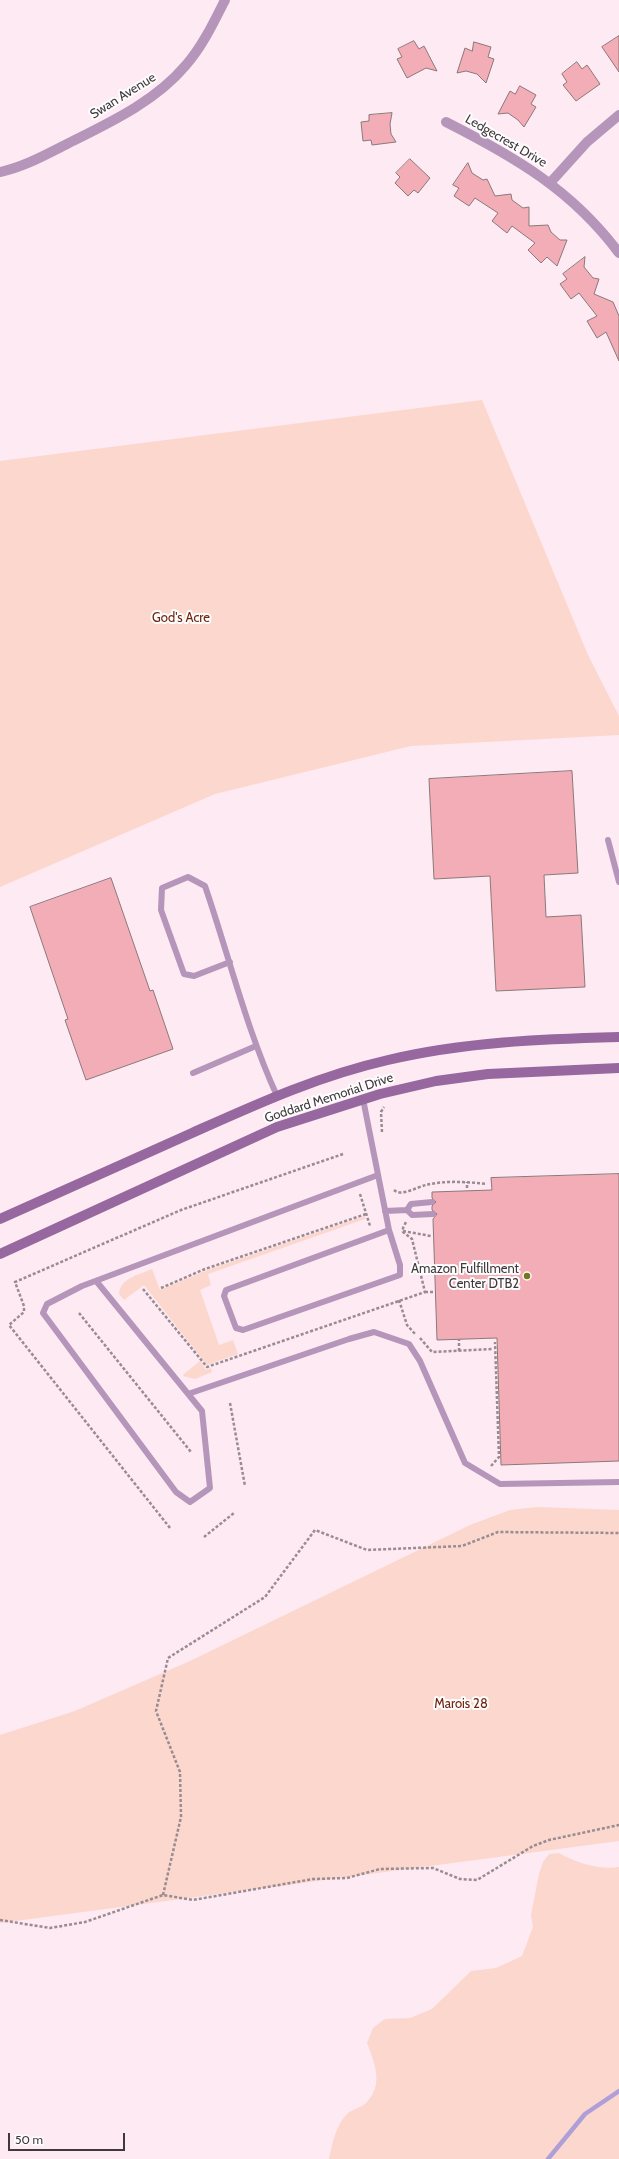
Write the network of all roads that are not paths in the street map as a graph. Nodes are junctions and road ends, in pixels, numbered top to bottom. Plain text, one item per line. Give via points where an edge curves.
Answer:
1 (225, 0) edge
2 (619, 115) edge
3 (446, 122) dead end
4 (0, 172) edge
5 (550, 183) junction
6 (619, 253) edge
7 (608, 840) dead end
8 (619, 882) edge
9 (230, 962) junction
10 (619, 1037) edge
11 (256, 1046) junction
12 (619, 1068) edge
13 (193, 1073) dead end
14 (277, 1096) junction
15 (363, 1099) junction
16 (378, 1175) junction
17 (432, 1202) dead end
18 (407, 1210) junction
19 (385, 1211) junction
20 (433, 1214) dead end
21 (0, 1219) edge
22 (389, 1230) junction
23 (0, 1254) edge
24 (97, 1282) junction
25 (188, 1394) junction
26 (619, 1482) edge

1 - 4 street, Swan Avenue via 186,65 156,92 133,109 95,130 16,168
2 - 5 street via 587,142
3 - 5 street, Ledgecrest Drive via 512,157
5 - 6 street, Ledgecrest Drive via 582,211
7 - 8 lane
9 - 9 lane via 205,886 188,877 162,888 161,910 184,974 194,976
9 - 11 lane
10 - 14 main road, Goddard Memorial Drive via 498,1043 434,1051 356,1068 295,1087
11 - 13 lane
11 - 14 lane
12 - 15 main road, Goddard Memorial Drive via 482,1075 410,1086
14 - 21 main road, Goddard Memorial Drive
15 - 16 lane
15 - 23 main road, Goddard Memorial Drive via 277,1127
16 - 19 lane
16 - 24 lane
17 - 18 lane via 411,1204
18 - 19 lane
18 - 20 lane via 412,1215
19 - 22 lane
22 - 22 lane via 400,1265 400,1275 243,1330 236,1328 224,1296 226,1290
24 - 25 lane
24 - 25 lane via 82,1286 47,1304 43,1313 176,1492 190,1502 210,1488 202,1411
25 - 26 lane via 374,1332 409,1344 420,1361 465,1463 500,1484

